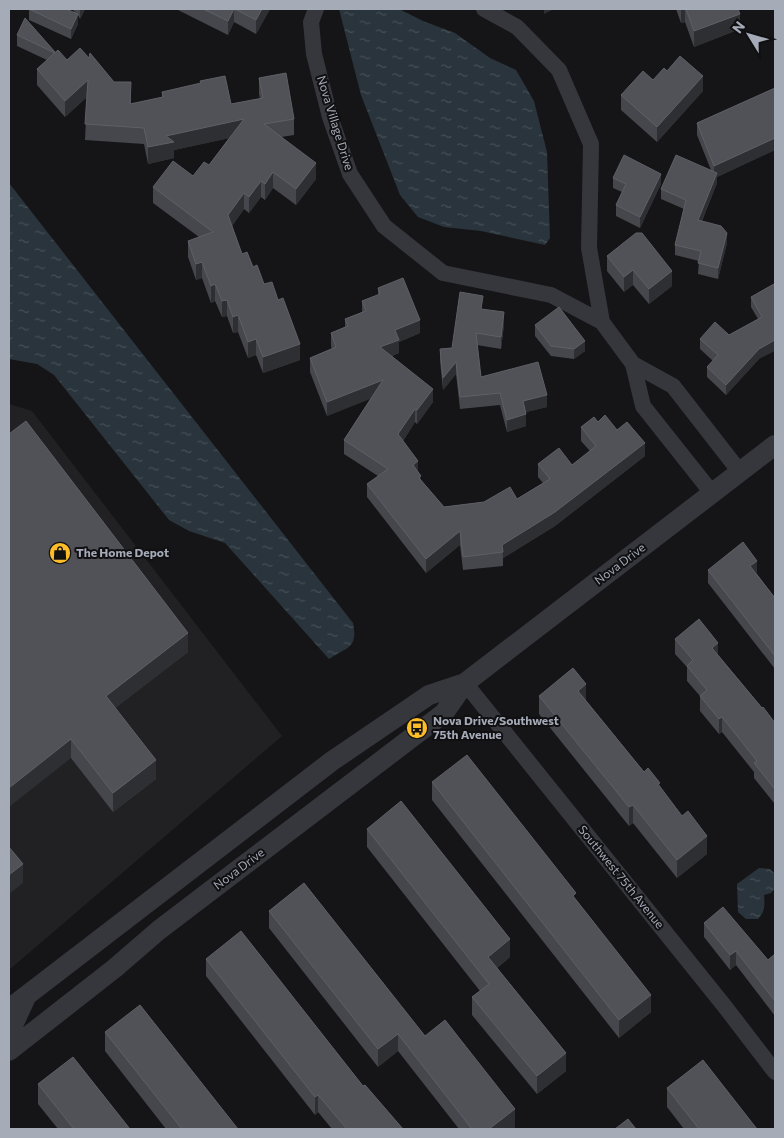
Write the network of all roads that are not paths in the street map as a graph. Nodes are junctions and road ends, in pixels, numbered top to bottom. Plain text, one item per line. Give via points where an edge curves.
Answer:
1 (316, 9) edge
2 (484, 9) edge
3 (602, 322) junction
4 (633, 364) junction
5 (775, 445) edge
6 (740, 472) junction
7 (712, 493) junction
8 (465, 683) junction
9 (117, 927) junction
10 (136, 949) junction
11 (28, 993) junction
12 (9, 1009) edge
13 (9, 1034) edge
14 (9, 1050) edge
15 (775, 1072) edge

1 - 3 street, Nova Village Drive via 311,22 314,54 330,117 350,174 384,226 444,273 551,295
2 - 3 street, Nova Village Drive via 518,27 559,70 591,144 589,248
3 - 4 street, Nova Village Drive
4 - 6 street, Nova Village Drive via 673,386
4 - 7 street, Nova Village Drive via 644,406
5 - 6 street, Nova Drive
6 - 7 street, Nova Drive
7 - 8 street, Nova Drive
8 - 9 street, Nova Drive via 429,695 332,761
8 - 10 street, Nova Drive via 444,713
8 - 15 street, Southwest 75th Avenue
9 - 10 street
9 - 11 street, Nova Drive
10 - 14 street, Nova Drive
11 - 12 street, Nova Drive
11 - 13 street

